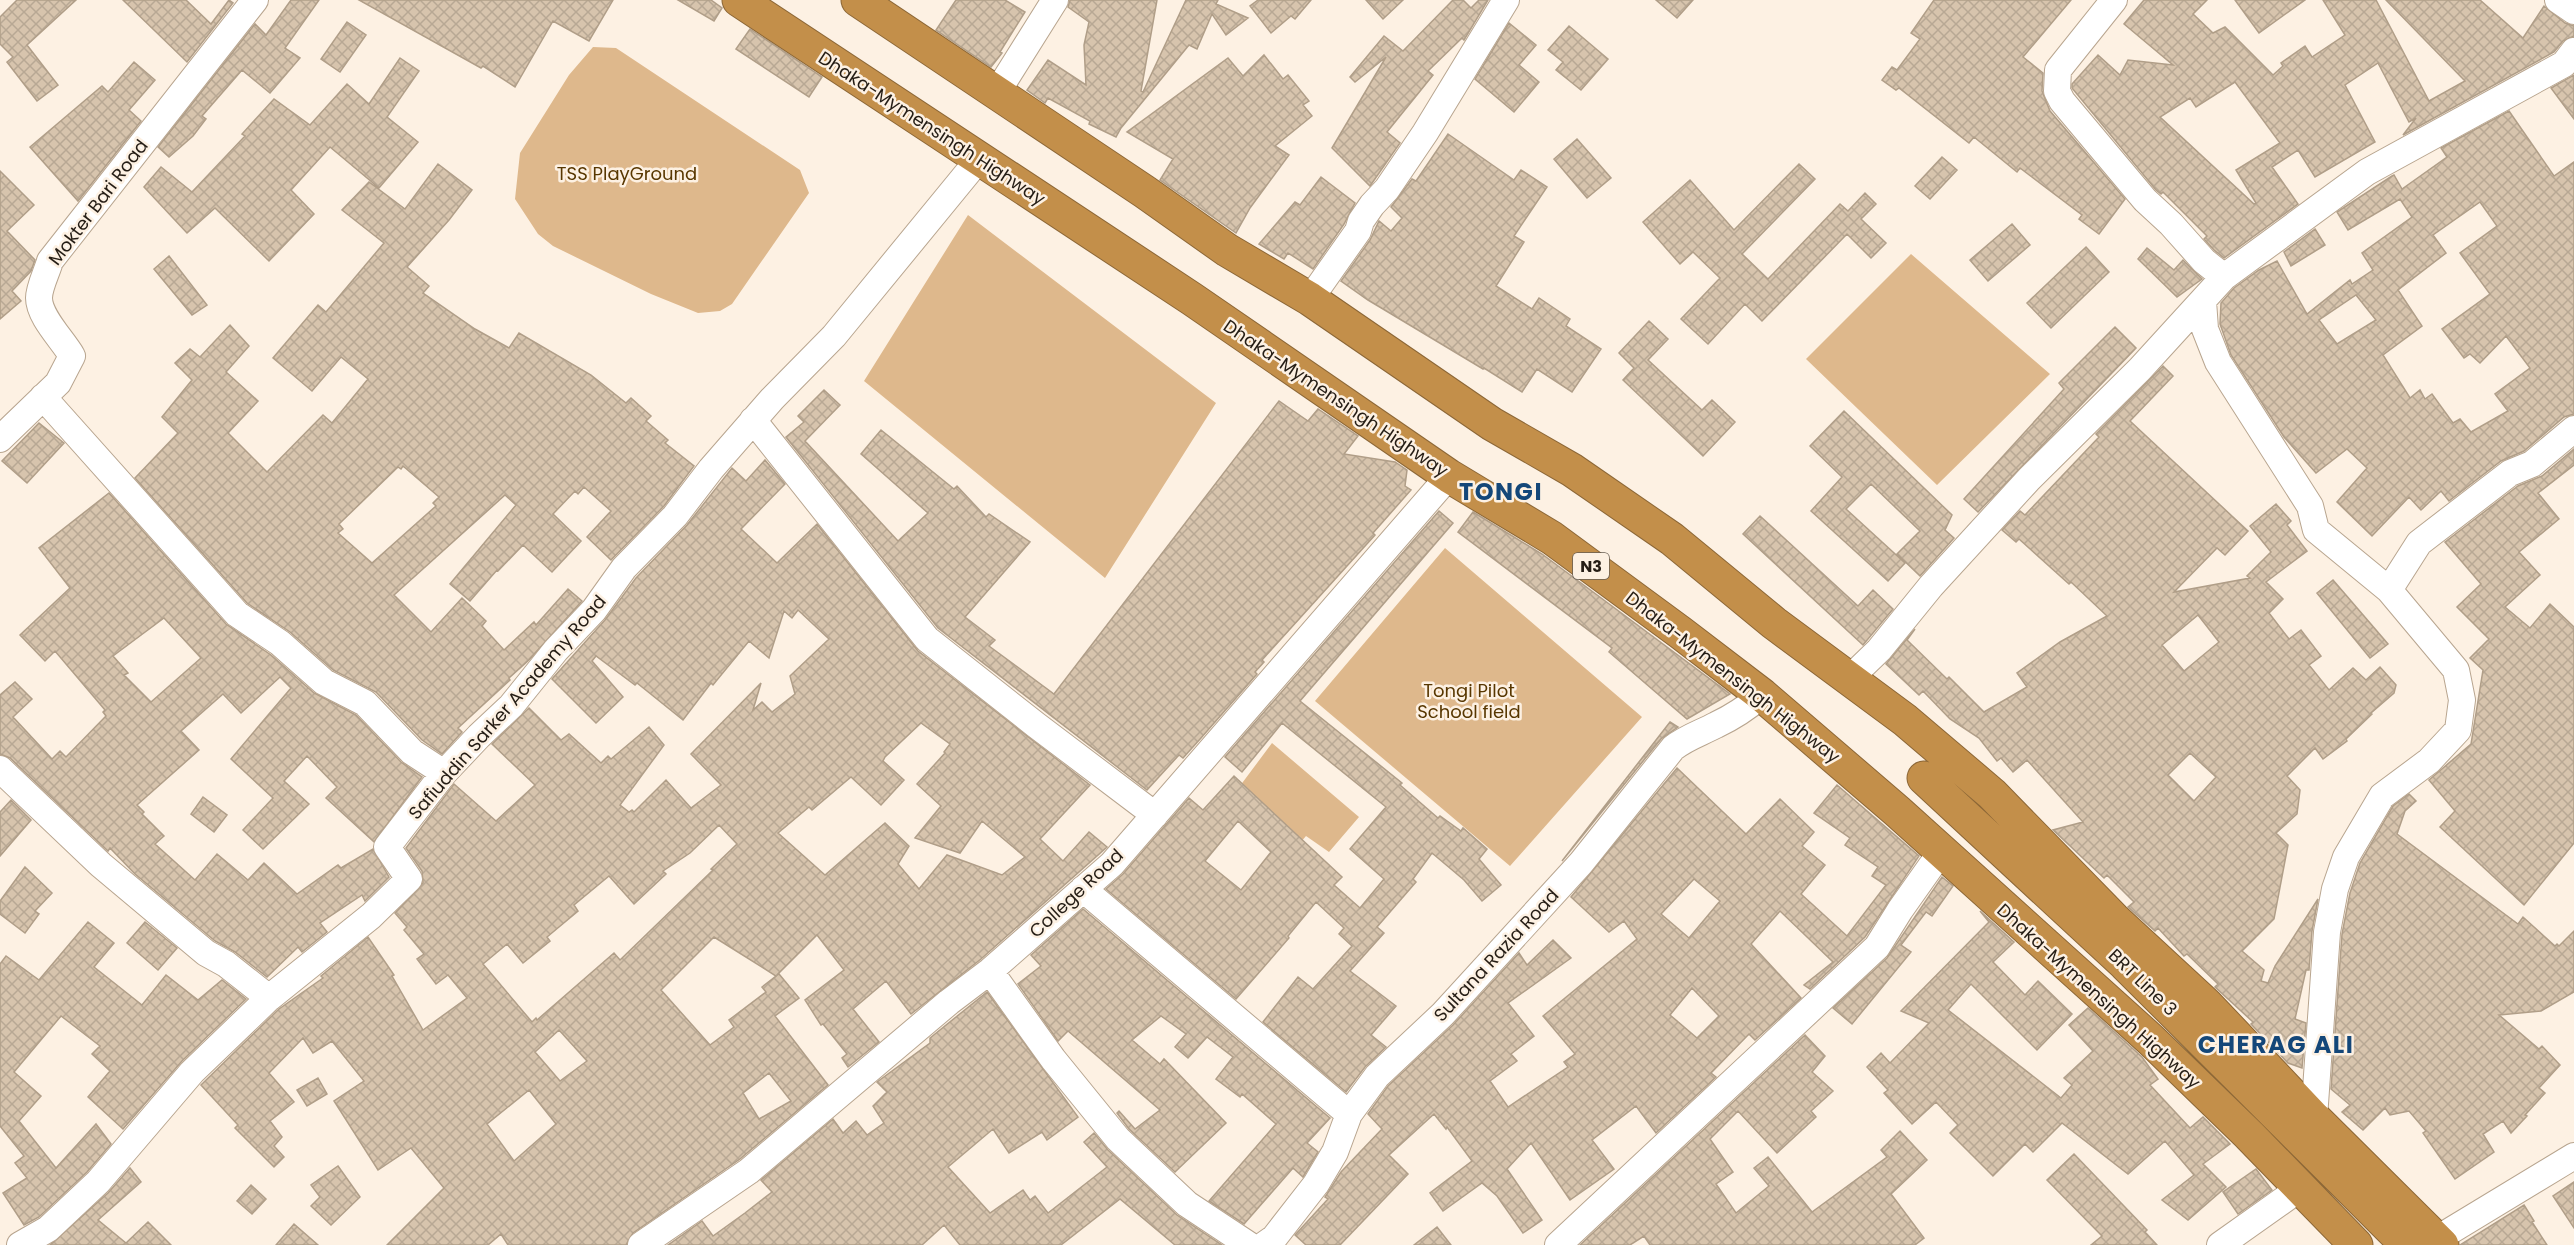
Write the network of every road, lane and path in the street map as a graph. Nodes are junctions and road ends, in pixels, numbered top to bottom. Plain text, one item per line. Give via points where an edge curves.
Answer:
1 (255, 0) edge
2 (739, 0) edge
3 (858, 0) edge
4 (1055, 0) edge
5 (1506, 0) edge
6 (2114, 0) edge
7 (2558, 0) edge
8 (2574, 11) edge
9 (2574, 51) edge
10 (996, 94) junction
11 (979, 159) junction
12 (2224, 277) junction
13 (1310, 299) junction
14 (2203, 301) junction
15 (43, 398) junction
16 (753, 420) junction
17 (2574, 429) edge
18 (0, 439) edge
19 (1449, 476) junction
20 (2389, 590) junction
21 (1850, 678) junction
22 (1762, 695) junction
23 (0, 769) edge
24 (444, 773) junction
25 (1924, 778) dead end
26 (1155, 815) junction
27 (1941, 852) junction
28 (1083, 889) junction
29 (990, 971) junction
30 (269, 998) junction
31 (1349, 1114) junction
32 (2314, 1118) junction
33 (2574, 1156) edge
34 (2299, 1189) junction
35 (2429, 1243) edge
36 (20, 1245) edge
37 (641, 1245) edge
38 (1249, 1245) edge
39 (1264, 1245) edge
40 (1558, 1245) edge
41 (2220, 1245) edge
42 (2356, 1245) edge

1 - 15 street, Mokter Bari Road via 50,261 39,299 46,320 72,356 58,383
2 - 11 highway, Dhaka-Mymensingh Highway / N3
3 - 10 highway
4 - 10 street
5 - 13 street via 1425,133
6 - 12 street via 2058,70 2057,91 2145,200
7 - 8 street
9 - 12 street via 2564,64 2367,172
10 - 13 highway via 1227,250
11 - 16 street, Safiuddin Sarker Academy Road via 834,336
11 - 19 highway, Dhaka-Mymensingh Highway / N3 via 1192,299
12 - 14 street
13 - 21 highway via 1483,418 1572,470 1672,539 1774,623
14 - 20 street via 2205,329 2218,362 2310,506 2316,530
14 - 21 street via 2029,479
15 - 18 street, Mokter Bari Road
15 - 24 street via 237,614 280,643 324,682 365,703 412,752
16 - 24 street, Safiuddin Sarker Academy Road via 511,706
16 - 26 street via 927,639
17 - 20 street via 2532,464 2510,473 2419,543
19 - 22 highway, Dhaka-Mymensingh Highway / N3 via 1552,538
19 - 26 street, College Road
20 - 32 street via 2456,670 2462,700 2458,730 2429,761 2382,796 2346,857 2327,932
21 - 32 highway via 1992,794 2114,919 2206,1004
22 - 27 highway, Dhaka-Mymensingh Highway / N3
22 - 31 street, Sultana Razia Road via 1673,748 1581,862 1443,1014 1377,1076
23 - 30 street via 101,865 206,953
24 - 30 street, Safiuddin Sarker Academy Road via 387,847 409,879 371,916
25 - 35 highway, BRT Line 3
26 - 28 street, College Road via 1112,864
27 - 34 highway, Dhaka-Mymensingh Highway / N3 via 2151,1040
27 - 40 street via 1877,947
28 - 29 street, College Road
28 - 31 street
29 - 37 street, College Road via 749,1171
29 - 38 street via 1053,1059 1118,1139 1187,1204
30 - 36 street, Safiuddin Sarker Academy Road via 192,1072 98,1182 48,1229
31 - 39 street, Sultana Razia Road via 1335,1152 1316,1184 1274,1238
32 - 35 highway
33 - 35 street
34 - 41 street
34 - 42 highway, Dhaka-Mymensingh Highway / N3

